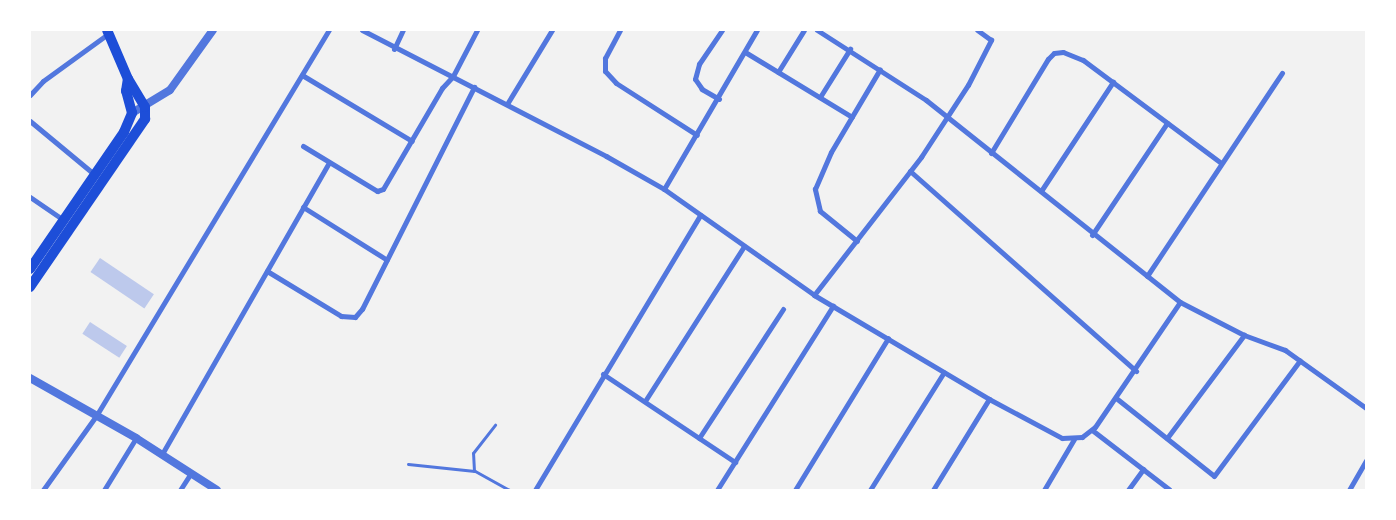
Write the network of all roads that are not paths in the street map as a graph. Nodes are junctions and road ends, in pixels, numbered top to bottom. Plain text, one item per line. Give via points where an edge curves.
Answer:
1 (213, 30) edge
2 (329, 30) edge
3 (362, 30) edge
4 (403, 30) edge
5 (477, 30) edge
6 (552, 30) edge
7 (620, 30) edge
8 (722, 30) edge
9 (757, 30) edge
10 (804, 30) edge
11 (818, 30) edge
12 (977, 30) edge
13 (108, 32) edge
14 (394, 49) junction
15 (850, 49) junction
16 (745, 52) junction
17 (880, 69) junction
18 (778, 72) junction
19 (1282, 73) dead end
20 (302, 75) junction
21 (453, 76) junction
22 (128, 79) junction
23 (1113, 82) junction
24 (474, 87) junction
25 (30, 95) edge
26 (820, 97) junction
27 (719, 99) junction
28 (507, 104) junction
29 (145, 107) junction
30 (132, 113) junction
31 (852, 116) junction
32 (948, 117) junction
33 (30, 121) edge
34 (1167, 123) junction
35 (697, 135) junction
36 (412, 140) junction
37 (303, 146) dead end
38 (991, 153) junction
39 (329, 162) junction
40 (1220, 162) junction
41 (910, 171) junction
42 (96, 176) junction
43 (664, 189) junction
44 (1041, 191) junction
45 (30, 197) edge
46 (303, 207) junction
47 (700, 215) junction
48 (65, 222) junction
49 (1092, 235) junction
50 (857, 240) junction
51 (744, 246) junction
52 (387, 260) junction
53 (30, 269) edge
54 (267, 271) junction
55 (1147, 276) junction
56 (30, 287) edge
57 (814, 295) junction
58 (1180, 302) junction
59 (833, 306) junction
60 (783, 309) dead end
61 (1244, 335) junction
62 (888, 338) junction
63 (1300, 360) junction
64 (1136, 371) junction
65 (944, 372) junction
66 (603, 374) junction
67 (30, 378) edge
68 (989, 398) junction
69 (1116, 398) junction
70 (645, 401) junction
71 (1366, 408) edge
72 (96, 416) junction
73 (495, 425) dead end
74 (1092, 430) junction
75 (136, 438) junction
76 (699, 438) junction
77 (1167, 438) junction
78 (1074, 439) junction
79 (162, 454) junction
80 (1366, 460) edge
81 (735, 462) junction
82 (408, 464) dead end
83 (1143, 469) junction
84 (474, 471) junction
85 (191, 473) junction
86 (44, 490) edge
87 (104, 490) edge
88 (180, 490) edge
89 (217, 490) edge
90 (509, 490) edge
91 (535, 490) edge
92 (717, 490) edge
93 (795, 490) edge
94 (870, 490) edge
95 (933, 490) edge
96 (1044, 490) edge
97 (1128, 490) edge
98 (1170, 490) edge
99 (1349, 490) edge

1 - 29 street via 170,90
2 - 20 street
3 - 14 street
4 - 14 street
5 - 21 street
6 - 28 street
7 - 35 street via 605,58 605,71 616,83
8 - 27 street via 700,64 695,79 702,89
9 - 16 street
10 - 18 street
11 - 15 street
12 - 32 street via 989,37 990,44
13 - 22 highway
13 - 25 street via 43,81
14 - 21 street
15 - 17 street
15 - 26 street
16 - 18 street
16 - 27 street
17 - 31 street
17 - 32 street
18 - 26 street
19 - 40 street
20 - 36 street
20 - 72 street
21 - 24 street
21 - 36 street via 442,88
22 - 29 highway
22 - 30 highway via 126,91
23 - 34 street
23 - 38 street via 1071,54 1054,53
23 - 44 street
24 - 28 street
24 - 52 street
26 - 31 street
27 - 35 street
28 - 43 street
29 - 30 street
29 - 56 highway via 145,120
30 - 42 highway
31 - 50 street via 819,175 815,202 827,219
32 - 38 street
32 - 41 street
33 - 42 street
34 - 40 street
34 - 49 street
35 - 43 street
36 - 39 street via 388,184 377,192
37 - 39 street
38 - 44 street
39 - 46 street
40 - 55 street
41 - 50 street
41 - 64 street
42 - 48 highway
43 - 47 street
44 - 49 street
45 - 48 street
46 - 52 street
46 - 54 street
47 - 51 street
47 - 66 street
48 - 53 highway
49 - 55 street
50 - 57 street
51 - 57 street
51 - 70 street
52 - 54 street via 355,317 341,316
54 - 79 street
55 - 58 street
57 - 59 street
58 - 61 street
58 - 64 street
59 - 62 street
59 - 81 street
60 - 76 street
61 - 63 street via 1285,350
61 - 77 street
62 - 65 street
62 - 93 street
63 - 71 street
63 - 77 street via 1214,476
64 - 69 street
65 - 68 street
65 - 94 street
66 - 70 street
66 - 91 street
67 - 72 street
68 - 78 street via 1052,434
68 - 95 street
69 - 74 street
69 - 77 street
70 - 76 street
72 - 75 street
72 - 86 street
73 - 84 lane via 473,453
74 - 78 street
74 - 83 street
75 - 79 street
75 - 87 street
76 - 81 street
78 - 96 street
79 - 85 street
80 - 99 street
81 - 92 street
82 - 84 lane
83 - 97 street
83 - 98 street
84 - 90 lane
85 - 88 street
85 - 89 street

